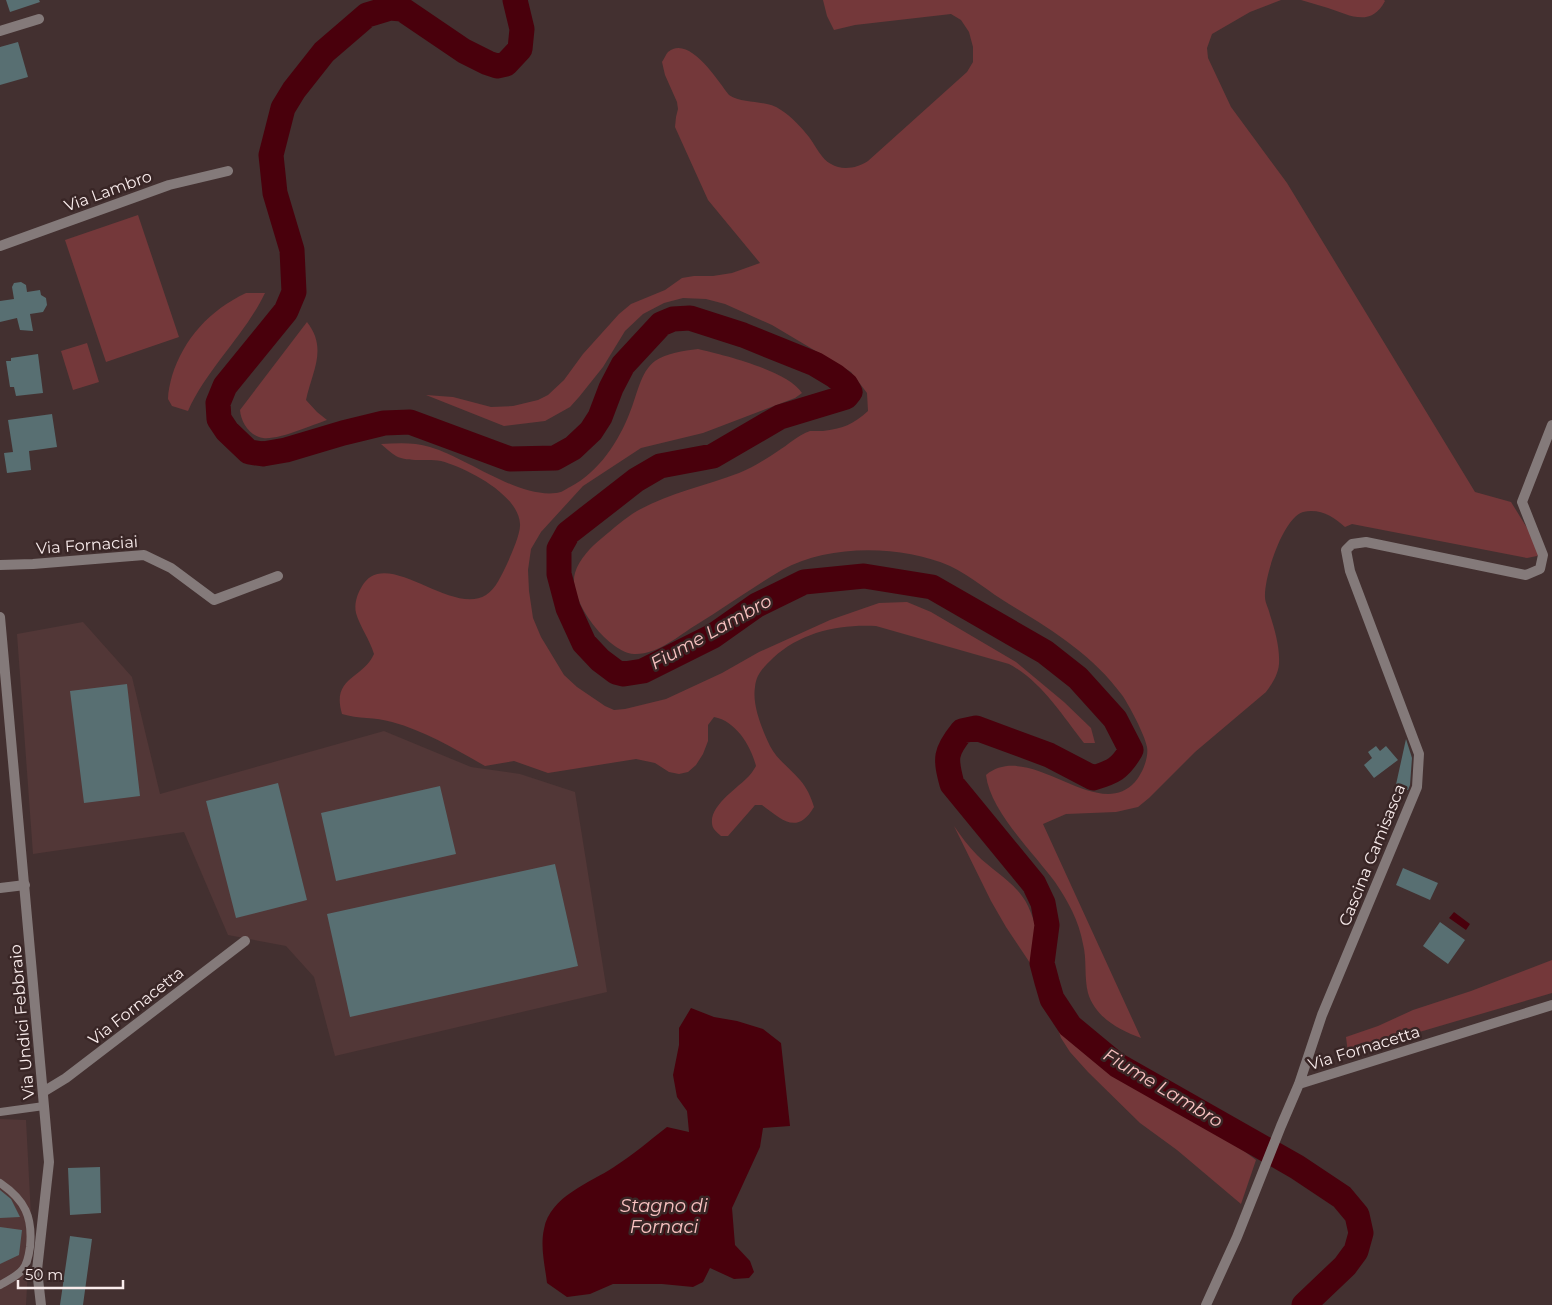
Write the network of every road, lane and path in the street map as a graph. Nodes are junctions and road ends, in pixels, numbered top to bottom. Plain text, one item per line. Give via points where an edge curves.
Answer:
1 (39, 19) dead end
2 (0, 30) edge
3 (228, 171) dead end
4 (0, 246) edge
5 (1552, 425) edge
6 (0, 565) edge
7 (278, 576) dead end
8 (0, 617) edge
9 (3, 675) edge
10 (25, 884) junction
11 (0, 888) edge
12 (245, 941) dead end
13 (1552, 1005) edge
14 (1298, 1084) junction
15 (43, 1092) junction
16 (44, 1106) junction
17 (0, 1112) edge
18 (0, 1183) edge
19 (0, 1285) edge
20 (41, 1305) edge
21 (1206, 1305) edge

1 - 2 street
3 - 4 street, Via Lambro via 169,185
5 - 14 street, Cascina Camisasca via 1522,502 1543,555 1540,569 1526,575 1366,542 1352,544 1346,550 1350,571 1418,754 1417,788 1322,1015
6 - 7 street, Via Fornaciai via 144,555 171,568 214,600
8 - 9 street, Via Undici Febbraio
9 - 10 street, Via Undici Febbraio
10 - 11 street
10 - 15 street, Via Undici Febbraio
12 - 15 street, Via Fornacetta via 66,1078
13 - 14 street, Via Fornacetta
14 - 21 street, Via Fornacetta
15 - 16 street, Via Undici Febbraio
16 - 17 lane
16 - 20 street, Via Undici Febbraio via 49,1162 37,1270
18 - 19 lane via 21,1202 29,1216 31,1239 23,1270

